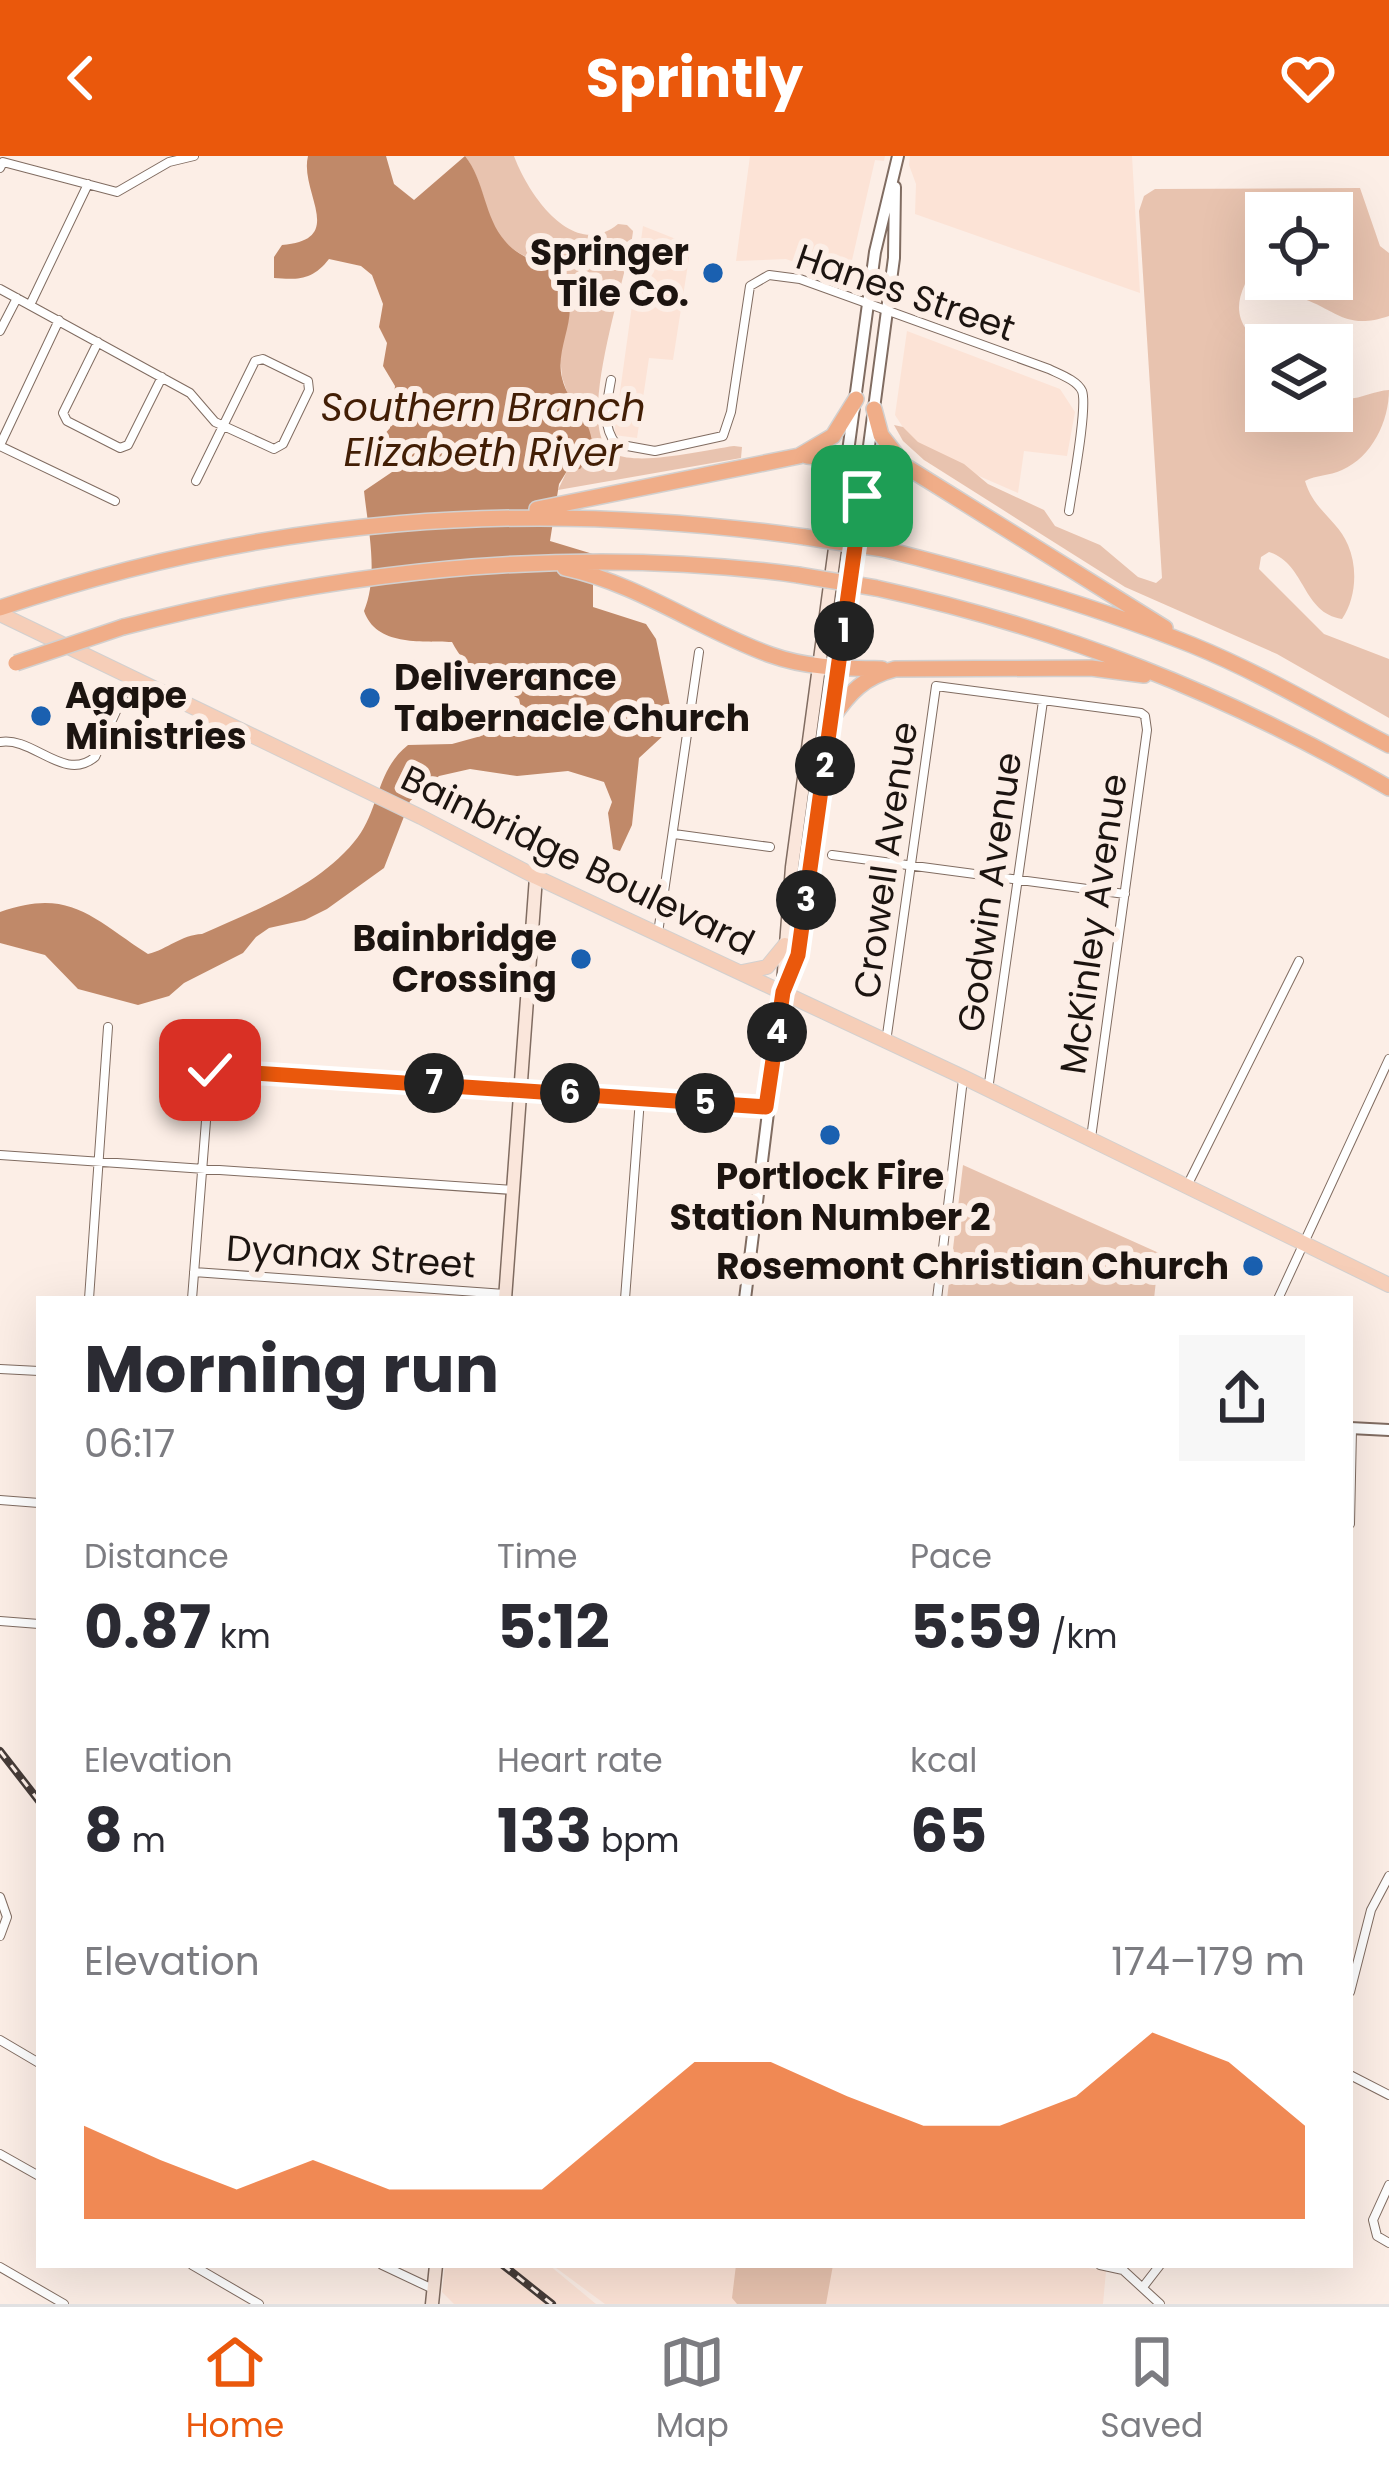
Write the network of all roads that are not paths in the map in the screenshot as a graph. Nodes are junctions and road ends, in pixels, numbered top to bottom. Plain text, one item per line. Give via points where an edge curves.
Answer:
1 (194, 156) edge
2 (898, 156) edge
3 (0, 169) edge
4 (895, 178) junction
5 (88, 184) junction
6 (0, 289) edge
7 (17, 298) junction
8 (30, 305) junction
9 (868, 305) junction
10 (887, 312) junction
11 (58, 320) junction
12 (0, 331) edge
13 (98, 342) junction
14 (162, 377) junction
15 (611, 380) dead end
16 (856, 398) junction
17 (874, 409) junction
18 (223, 425) junction
19 (0, 446) edge
20 (799, 456) junction
21 (848, 459) junction
22 (867, 461) junction
23 (905, 466) junction
24 (196, 482) dead end
25 (116, 501) dead end
26 (574, 510) junction
27 (1069, 511) dead end
28 (545, 563) junction
29 (0, 611) edge
30 (1193, 646) junction
31 (699, 652) dead end
32 (8, 666) edge
33 (819, 667) junction
34 (839, 667) junction
35 (896, 669) junction
36 (132, 678) junction
37 (1199, 689) junction
38 (1042, 700) junction
39 (832, 718) junction
40 (0, 742) edge
41 (1389, 745) edge
42 (1389, 788) edge
43 (674, 834) junction
44 (770, 847) dead end
45 (832, 855) dead end
46 (910, 867) junction
47 (536, 877) junction
48 (1018, 881) junction
49 (1125, 894) junction
50 (658, 933) junction
51 (784, 945) junction
52 (1299, 961) dead end
53 (742, 972) junction
54 (783, 992) junction
55 (108, 1027) dead end
56 (886, 1042) junction
57 (1389, 1059) edge
58 (963, 1077) junction
59 (520, 1088) junction
60 (988, 1090) junction
61 (640, 1100) junction
62 (766, 1107) junction
63 (1091, 1139) junction
64 (0, 1155) edge
65 (98, 1162) junction
66 (202, 1169) junction
67 (1186, 1187) junction
68 (514, 1190) junction
69 (1304, 1244) junction
70 (194, 1272) junction
71 (1389, 1285) edge
72 (89, 1296) edge
73 (192, 1296) edge
74 (493, 1296) edge
75 (505, 1296) edge
76 (625, 1296) edge
77 (745, 1296) edge
78 (937, 1296) edge
79 (1279, 1296) edge
80 (0, 1369) edge
81 (36, 1372) edge
82 (1353, 1428) edge
83 (1389, 1430) edge
84 (0, 1500) edge
85 (36, 1503) edge
86 (0, 1621) edge
87 (36, 1624) edge
88 (1389, 1876) edge
89 (0, 1897) edge
90 (2, 1931) edge
91 (1353, 1980) edge
92 (0, 2040) edge
93 (36, 2061) edge
94 (1353, 2077) edge
95 (1389, 2095) edge
96 (0, 2154) edge
97 (36, 2174) edge
98 (1389, 2186) edge
99 (1389, 2243) edge
100 (0, 2267) edge
101 (196, 2268) edge
102 (388, 2268) edge
103 (436, 2268) edge
104 (1114, 2268) edge
105 (1158, 2268) edge
106 (1143, 2288) junction
107 (433, 2289) junction
108 (64, 2304) edge
109 (259, 2304) edge
110 (432, 2304) edge
111 (1160, 2304) edge

1 - 5 street via 123,190
2 - 4 street
3 - 5 street via 3,162
4 - 9 street
4 - 10 street
5 - 8 street
6 - 7 street
7 - 8 street
7 - 12 street
8 - 11 street
9 - 10 street, Hanes Street
9 - 15 street, Hanes Street via 784,275 758,278 746,299 727,429 714,440 641,451 616,444 606,421
9 - 16 street
10 - 17 street
10 - 27 street, Hanes Street via 1064,375 1082,392
11 - 13 street
11 - 19 street
13 - 14 street
13 - 14 street via 62,413 70,423 128,445
14 - 18 street
16 - 20 highway via 833,436
16 - 21 street
17 - 22 street
17 - 23 highway via 880,435
18 - 18 street via 274,449 308,381 255,362
18 - 24 street
19 - 25 street
20 - 21 highway
20 - 26 highway
21 - 22 highway
21 - 33 main road
22 - 23 highway
22 - 34 main road
23 - 30 highway
26 - 29 highway via 343,528 171,556
26 - 30 highway, bridge via 883,549
28 - 32 highway, bridge via 244,598
28 - 33 highway via 608,580 752,647
28 - 37 highway, bridge via 723,566 875,588 1028,627
29 - 36 main road, Bainbridge Boulevard
30 - 41 highway
31 - 43 street
33 - 34 highway
33 - 51 main road
34 - 35 highway
34 - 39 main road
35 - 37 highway via 1091,668
35 - 39 highway via 855,687
36 - 40 street via 85,765
36 - 47 main road, Bainbridge Boulevard
37 - 42 highway
38 - 46 street, Crowell Avenue via 936,686
38 - 48 street, Godwin Avenue
38 - 49 street, McKinley Avenue via 1145,716
39 - 54 main road via 798,955
43 - 44 street
43 - 50 street
45 - 46 street
46 - 48 street
46 - 56 street, Crowell Avenue
47 - 50 main road, Bainbridge Boulevard
47 - 59 main road
48 - 49 street
48 - 60 street, Godwin Avenue
49 - 63 street, McKinley Avenue
50 - 53 main road, Bainbridge Boulevard
51 - 53 main road via 767,967
51 - 54 main road
52 - 67 street
53 - 54 main road, Bainbridge Boulevard
54 - 56 main road, Bainbridge Boulevard
54 - 62 street
55 - 65 street
56 - 58 main road, Bainbridge Boulevard
57 - 69 street
58 - 60 main road, Bainbridge Boulevard
58 - 78 street, Godwin Avenue
59 - 61 street
59 - 66 street via 210,1070
59 - 68 main road
60 - 63 main road, Bainbridge Boulevard
61 - 62 street
61 - 76 street
62 - 77 street
63 - 67 main road, Bainbridge Boulevard
64 - 65 street
65 - 66 street
65 - 72 street
66 - 68 street
66 - 70 street
67 - 69 main road, Bainbridge Boulevard
68 - 75 main road
69 - 71 main road, Bainbridge Boulevard
69 - 79 street
70 - 73 street
70 - 74 street, Dyanax Street
80 - 81 street
82 - 83 street
84 - 85 street
86 - 87 street
88 - 91 street via 1370,1910
89 - 90 street
92 - 93 street
94 - 95 street
96 - 97 street
98 - 99 street via 1373,2220
100 - 108 street
101 - 109 street
102 - 107 street
103 - 107 main road
104 - 106 street
105 - 106 street
106 - 111 street
107 - 110 main road

